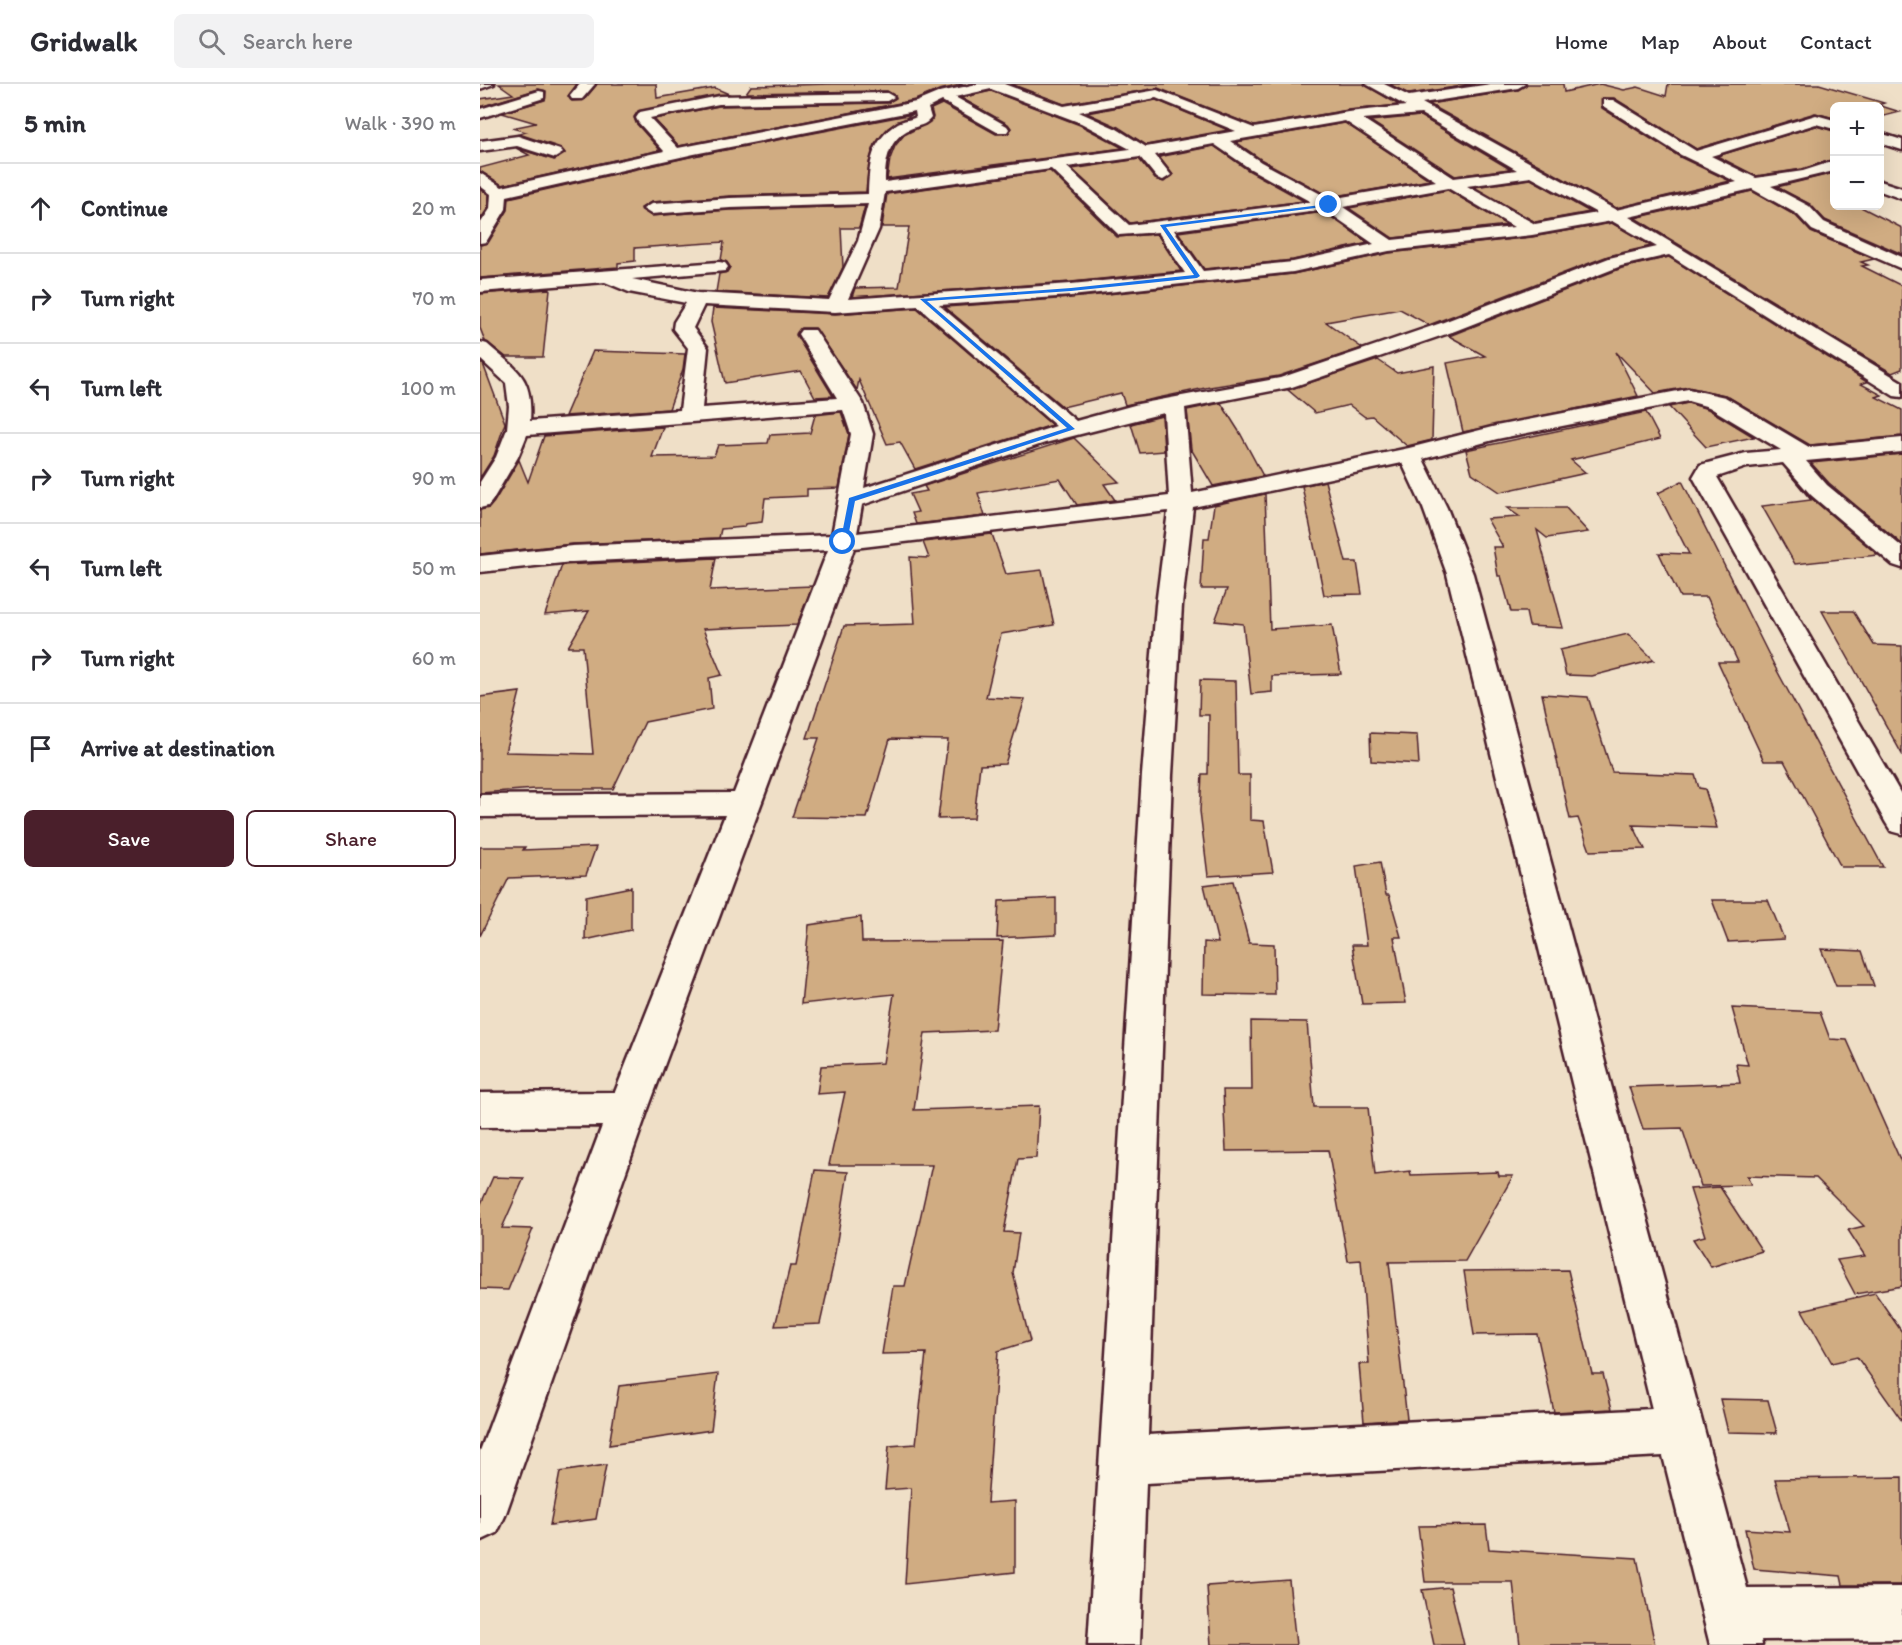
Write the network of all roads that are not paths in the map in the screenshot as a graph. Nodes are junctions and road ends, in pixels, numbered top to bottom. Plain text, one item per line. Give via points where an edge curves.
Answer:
1 (487, 84) edge
2 (588, 84) edge
3 (933, 84) edge
4 (1373, 84) edge
5 (1518, 84) edge
6 (480, 85) edge
7 (728, 85) edge
8 (995, 85) edge
9 (1093, 88) dead end
10 (539, 95) dead end
11 (577, 96) dead end
12 (754, 98) junction
13 (935, 100) junction
14 (1120, 101) junction
15 (1406, 101) junction
16 (1608, 103) dead end
17 (1423, 109) junction
18 (1065, 110) junction
19 (480, 114) edge
20 (1348, 116) junction
21 (1830, 124) edge
22 (1002, 129) dead end
23 (1250, 132) junction
24 (1219, 141) junction
25 (480, 147) edge
26 (555, 153) dead end
27 (1145, 153) junction
28 (675, 154) junction
29 (1705, 156) junction
30 (1054, 164) junction
31 (1830, 168) edge
32 (1534, 172) junction
33 (1163, 175) dead end
34 (480, 178) edge
35 (1451, 183) junction
36 (1754, 183) junction
37 (1884, 187) edge
38 (500, 194) junction
39 (876, 194) junction
40 (1902, 194) edge
41 (1329, 205) junction
42 (651, 209) dead end
43 (1615, 215) junction
44 (1162, 226) junction
45 (1532, 230) junction
46 (480, 238) edge
47 (1389, 246) junction
48 (1673, 249) junction
49 (1902, 264) edge
50 (719, 267) dead end
51 (605, 275) junction
52 (1197, 276) junction
53 (480, 286) edge
54 (698, 299) junction
55 (922, 300) junction
56 (835, 306) junction
57 (808, 333) dead end
58 (480, 348) edge
59 (1902, 391) edge
60 (852, 403) junction
61 (1174, 404) junction
62 (690, 415) junction
63 (518, 429) junction
64 (1072, 429) junction
65 (1902, 445) edge
66 (1410, 455) junction
67 (1797, 455) junction
68 (852, 500) junction
69 (480, 501) edge
70 (1181, 502) junction
71 (843, 542) junction
72 (1902, 560) edge
73 (480, 564) edge
74 (745, 804) junction
75 (480, 806) edge
76 (1902, 823) edge
77 (628, 1109) junction
78 (480, 1110) edge
79 (1681, 1431) junction
80 (1124, 1460) junction
81 (480, 1516) edge
82 (1902, 1613) edge
83 (1732, 1629) edge
84 (1114, 1645) edge

1 - 6 street
2 - 11 street
3 - 13 street
4 - 15 street
5 - 15 street
7 - 12 street
8 - 13 street
8 - 18 street
9 - 14 street
10 - 19 street
12 - 13 street
12 - 28 street via 702,103 645,115 645,122
13 - 22 street
13 - 28 street
13 - 39 street via 921,122 903,127 883,146
14 - 18 street
14 - 23 street via 1157,94
15 - 17 street
16 - 29 street via 1686,152
17 - 20 street
17 - 32 street
18 - 27 street
20 - 23 street
20 - 35 street
21 - 29 street via 1815,119
23 - 24 street
24 - 27 street
24 - 41 street
25 - 26 street via 518,141
27 - 30 street
27 - 33 street
28 - 38 street
29 - 36 street
30 - 39 street
30 - 44 street via 1125,231
31 - 36 street
32 - 35 street
32 - 43 street
34 - 38 street
35 - 41 street
35 - 45 street
36 - 43 street
36 - 49 street via 1803,210 1818,226
37 - 40 street
38 - 46 street via 498,209
39 - 42 street
39 - 56 street via 874,218
41 - 44 street
41 - 47 street
43 - 45 street
43 - 48 street
44 - 52 street
45 - 47 street
47 - 52 street via 1293,267
48 - 59 street
48 - 61 street via 1615,262 1448,327 1285,383
50 - 51 street
51 - 53 street
51 - 54 street via 636,288
52 - 55 street
54 - 56 street
54 - 62 street via 683,329 698,348
55 - 56 street
55 - 64 street
57 - 60 street
58 - 63 street via 516,381
60 - 62 street
60 - 68 street via 862,434
61 - 64 street
61 - 70 street
62 - 63 street
63 - 69 street via 507,457
64 - 68 street
65 - 67 street
66 - 67 street via 1496,433 1688,395 1717,402
66 - 70 street
66 - 79 street via 1460,574
67 - 72 street via 1819,490
67 - 76 street via 1746,460 1708,470 1706,477
68 - 71 street
70 - 71 street
70 - 80 street via 1157,775
71 - 73 street via 572,554
71 - 74 street
74 - 75 street
74 - 77 street
77 - 78 street
77 - 81 street
79 - 80 street
79 - 83 street
80 - 84 street
82 - 83 street

